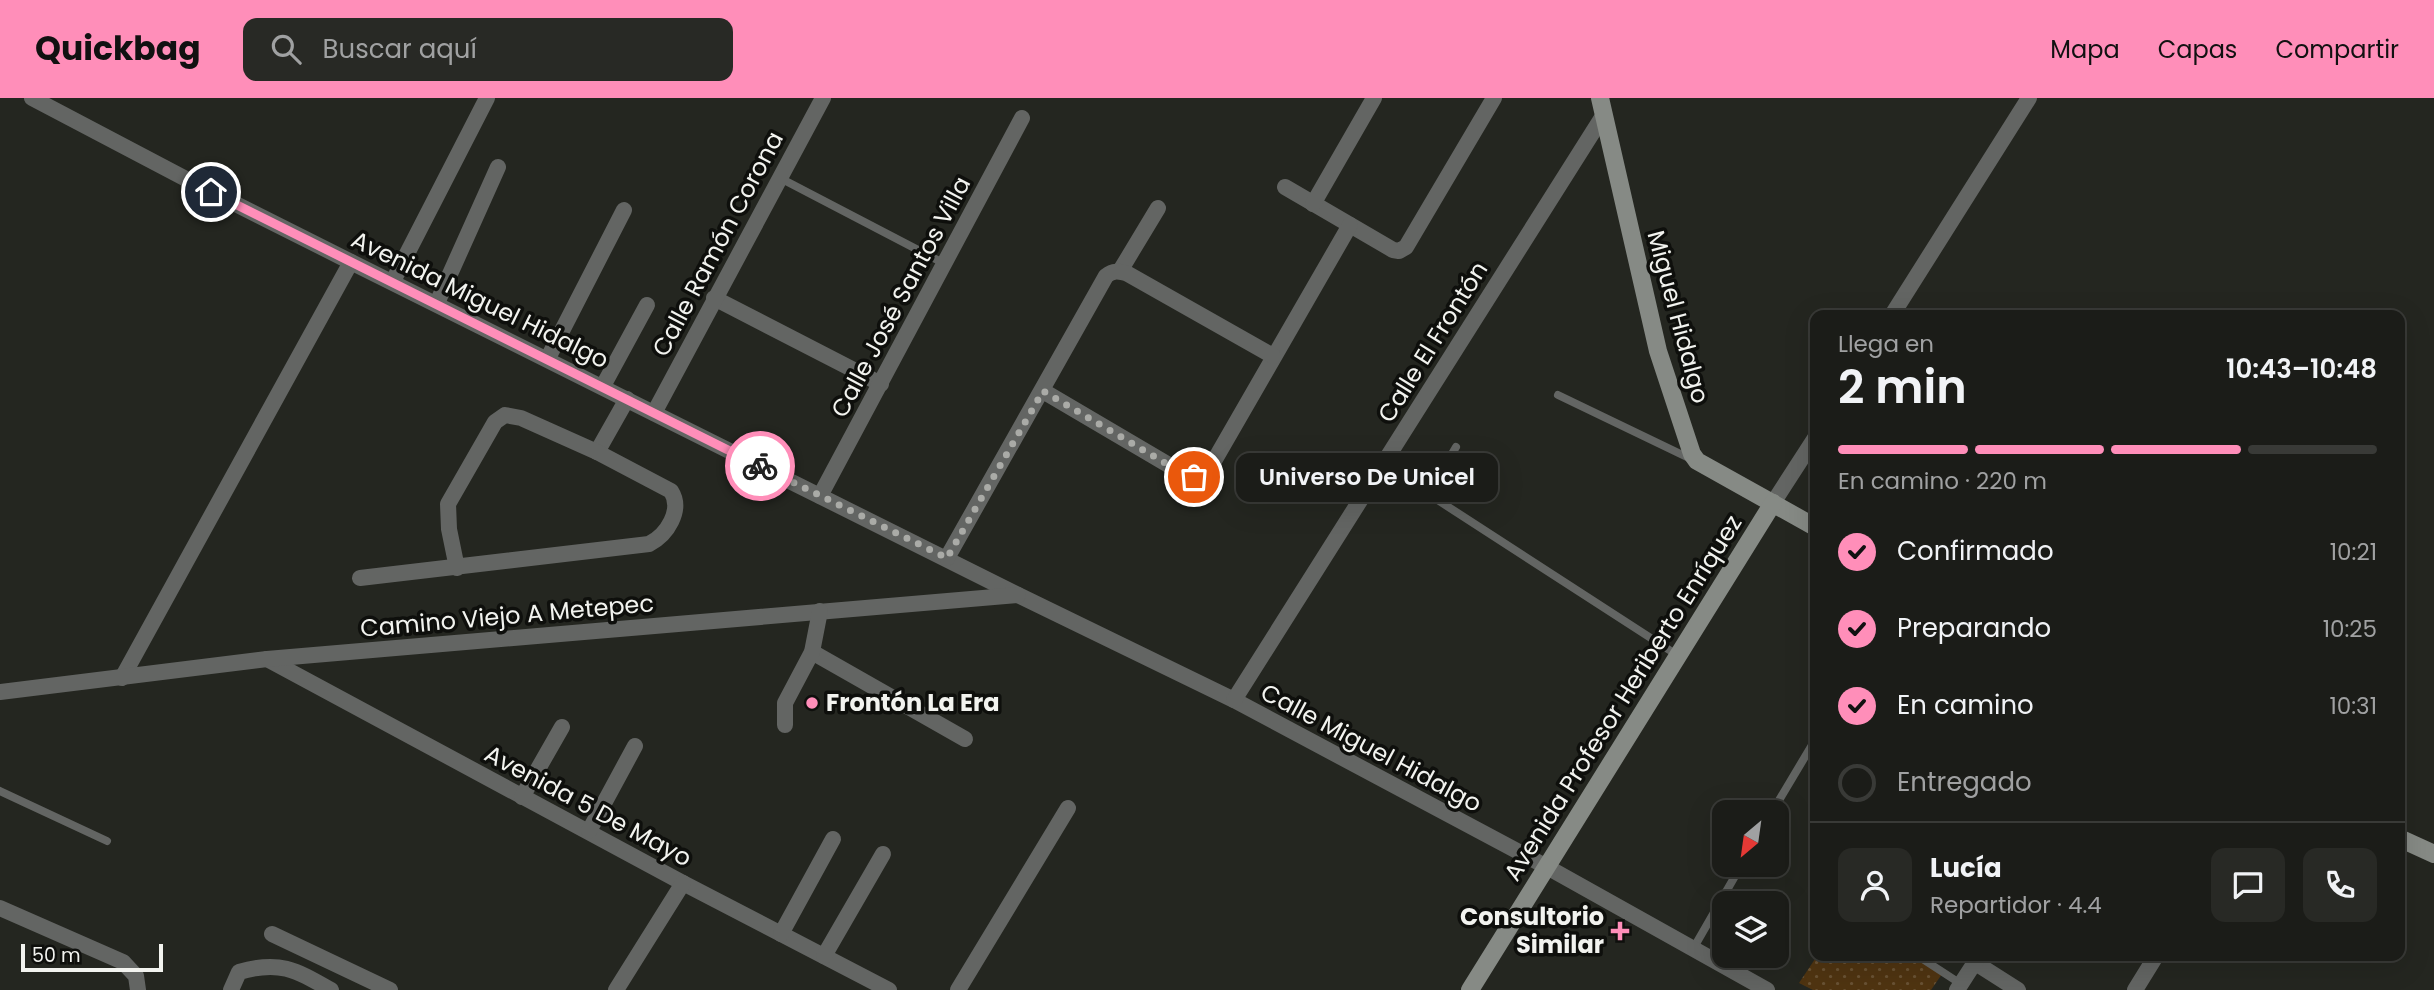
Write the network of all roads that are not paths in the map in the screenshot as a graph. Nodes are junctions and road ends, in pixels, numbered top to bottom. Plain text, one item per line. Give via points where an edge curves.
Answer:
1 (32, 98) edge
2 (487, 98) edge
3 (823, 98) edge
4 (1374, 98) edge
5 (1494, 98) edge
6 (2029, 98) edge
7 (1601, 107) edge
8 (1022, 118) dead end
9 (498, 167) dead end
10 (779, 177) junction
11 (1285, 187) dead end
12 (1313, 204) junction
13 (1158, 208) dead end
14 (624, 210) dead end
15 (1350, 225) junction
16 (351, 262) junction
17 (945, 264) junction
18 (1113, 274) junction
19 (393, 281) junction
20 (714, 298) junction
21 (437, 303) junction
22 (647, 304) dead end
23 (1895, 310) edge
24 (1273, 356) junction
25 (548, 358) junction
26 (881, 384) junction
27 (603, 386) junction
28 (1043, 391) junction
29 (1558, 395) dead end
30 (627, 399) junction
31 (654, 413) junction
32 (1810, 446) edge
33 (1456, 447) dead end
34 (597, 452) junction
35 (1697, 461) junction
36 (820, 496) junction
37 (1773, 503) junction
38 (1810, 524) edge
39 (947, 558) junction
40 (457, 568) junction
41 (360, 578) dead end
42 (1018, 595) junction
43 (820, 611) junction
44 (812, 652) junction
45 (1677, 655) junction
46 (267, 659) junction
47 (122, 678) junction
48 (0, 692) edge
49 (1234, 700) junction
50 (785, 725) dead end
51 (562, 727) dead end
52 (965, 739) dead end
53 (635, 746) dead end
54 (1810, 749) edge
55 (0, 791) edge
56 (522, 797) junction
57 (1780, 800) edge
58 (1068, 808) dead end
59 (589, 831) junction
60 (833, 839) dead end
61 (107, 841) dead end
62 (2405, 841) edge
63 (883, 854) dead end
64 (2434, 854) edge
65 (1547, 867) junction
66 (1735, 877) edge
67 (683, 883) junction
68 (0, 908) edge
69 (272, 934) dead end
70 (780, 934) junction
71 (1693, 949) junction
72 (824, 956) junction
73 (1925, 961) edge
74 (1976, 961) edge
75 (1980, 961) edge
76 (2153, 961) edge
77 (1959, 987) edge
78 (138, 990) edge
79 (231, 990) edge
80 (331, 990) edge
81 (390, 990) edge
82 (616, 990) edge
83 (889, 990) edge
84 (958, 990) edge
85 (1470, 990) edge
86 (1768, 990) edge
87 (2018, 990) edge
88 (2134, 990) edge

1 - 16 street, Avenida Miguel Hidalgo
2 - 19 street
3 - 10 street, Calle Ramón Corona
4 - 12 street
5 - 15 street via 1406,247 1393,250
6 - 23 street
7 - 35 main road, Miguel Hidalgo via 1658,351
7 - 49 street, Calle El Frontón
8 - 17 street, Calle José Santos Villa
9 - 21 street
10 - 17 lane
10 - 20 street, Calle Ramón Corona
11 - 12 street
12 - 15 street
13 - 18 street
14 - 25 street
15 - 24 street
16 - 19 street, Avenida Miguel Hidalgo
16 - 47 street
17 - 26 street, Calle José Santos Villa
18 - 24 street
18 - 28 street
19 - 21 street, Avenida Miguel Hidalgo
20 - 26 street
20 - 31 street, Calle Ramón Corona
21 - 25 street, Avenida Miguel Hidalgo
22 - 27 street
24 - 28 street via 1210,468 1194,477
25 - 27 street, Avenida Miguel Hidalgo
26 - 36 street, Calle José Santos Villa
27 - 30 street, Avenida Miguel Hidalgo
28 - 39 street
29 - 35 lane
30 - 31 street, Avenida Miguel Hidalgo
30 - 34 street
31 - 36 street, Avenida Miguel Hidalgo
32 - 37 street
33 - 45 lane via 1431,490 1433,497
34 - 40 street via 521,418 499,418 448,504
34 - 40 street via 670,491 676,504 660,539 637,547
35 - 37 main road
36 - 39 street, Avenida Miguel Hidalgo
37 - 38 main road
37 - 45 main road, Avenida Profesor Heriberto Enríquez
39 - 42 street, Calle Miguel Hidalgo
40 - 41 street
42 - 43 street, Camino Viejo A Metepec
42 - 49 street, Calle Miguel Hidalgo
43 - 44 street
43 - 46 street, Camino Viejo A Metepec
44 - 50 street via 785,703
44 - 52 street
45 - 65 main road, Avenida Profesor Heriberto Enríquez
46 - 47 street, Camino Viejo A Metepec
46 - 56 street, Avenida 5 De Mayo
47 - 48 street, Camino Viejo A Metepec
49 - 65 street, Calle Miguel Hidalgo
51 - 56 street
53 - 59 street
54 - 57 lane
55 - 61 lane
56 - 59 street, Avenida 5 De Mayo
58 - 84 street
59 - 67 street, Avenida 5 De Mayo
60 - 70 street
62 - 64 main road
63 - 72 street
65 - 71 street, Calle Miguel Hidalgo
65 - 85 main road, Avenida Profesor Heriberto Enríquez
66 - 71 lane
67 - 70 street, Avenida 5 De Mayo
67 - 82 street
68 - 78 street via 123,962 136,976
69 - 81 street
70 - 72 street, Avenida 5 De Mayo
71 - 86 street, Calle Miguel Hidalgo
72 - 83 street, Avenida 5 De Mayo
73 - 77 lane
74 - 77 street
75 - 87 street
76 - 88 street
79 - 80 street via 239,972 261,966 297,970

